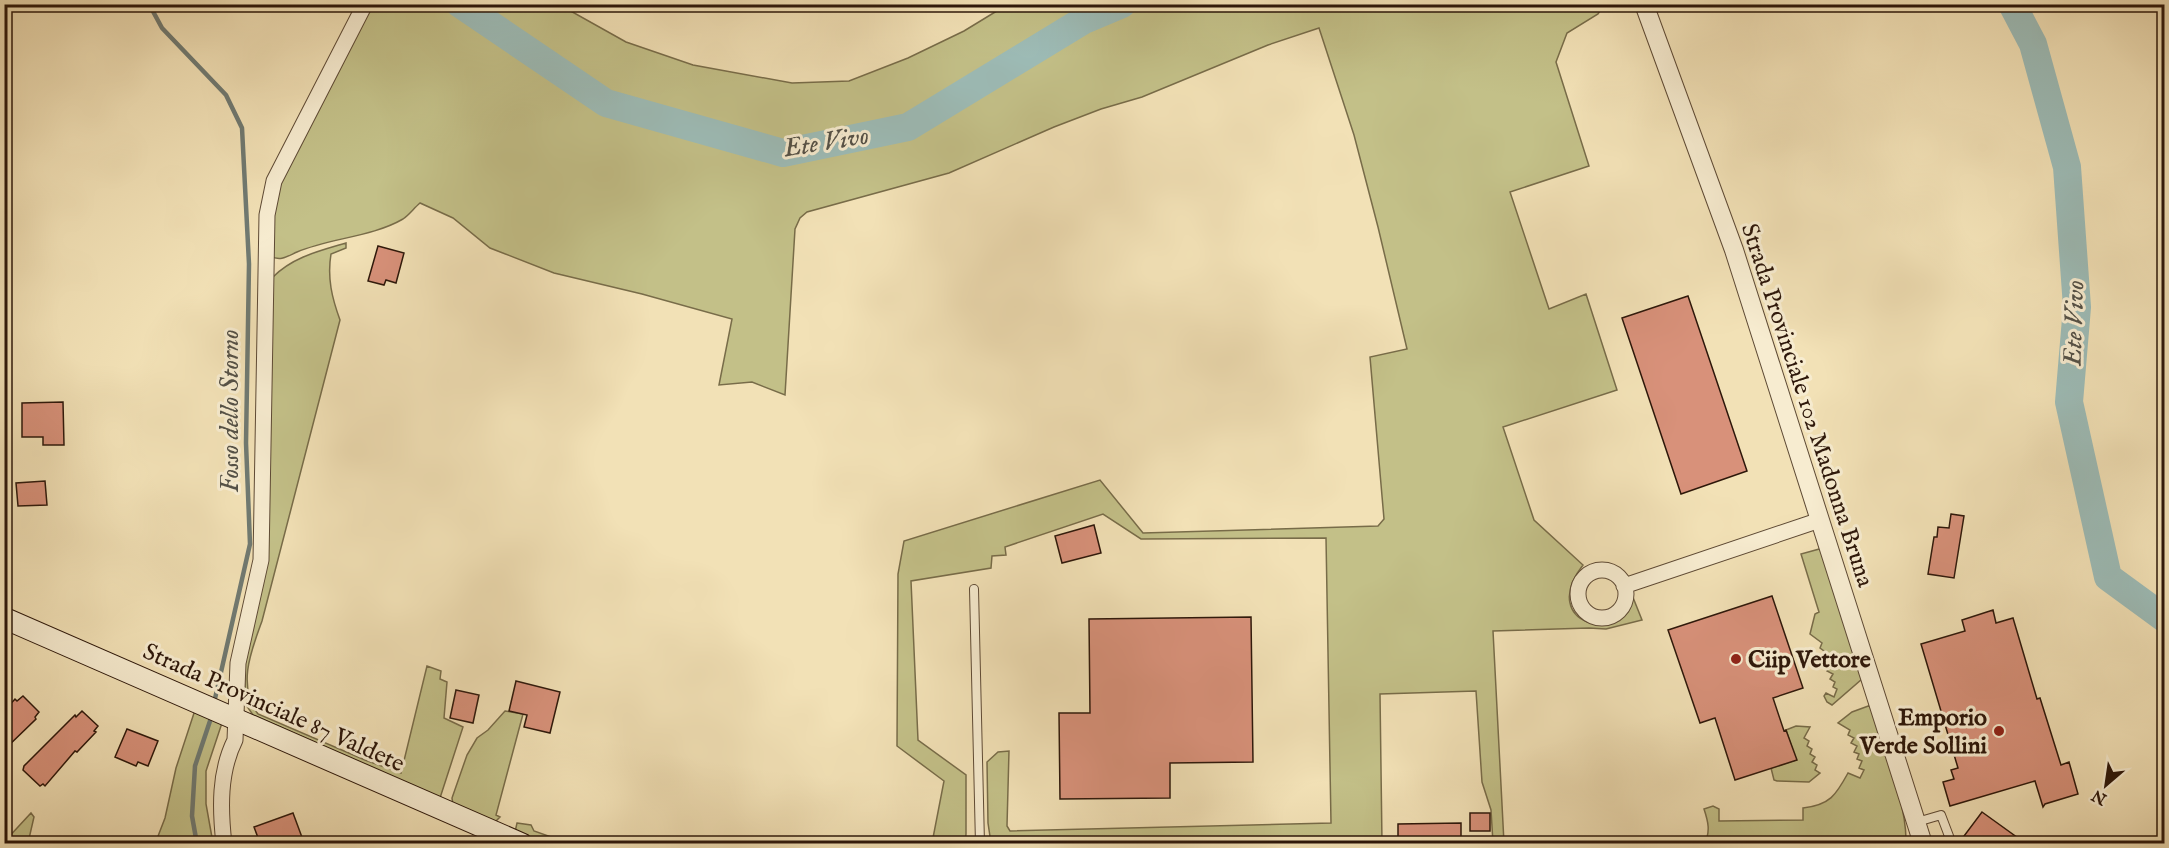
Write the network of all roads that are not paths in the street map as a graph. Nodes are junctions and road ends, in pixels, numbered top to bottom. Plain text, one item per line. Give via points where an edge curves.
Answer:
1 (365, 4) edge
2 (1644, 4) edge
3 (1820, 520) junction
4 (1624, 586) dead end
5 (974, 589) dead end
6 (4, 618) edge
7 (230, 715) junction
8 (1915, 823) junction
9 (224, 843) edge
10 (522, 843) edge
11 (980, 843) edge
12 (1914, 843) edge
13 (1923, 843) edge
14 (1952, 843) edge

1 - 7 street via 274,181 267,215 261,560
2 - 3 street, Strada Provinciale 102 Madonna Bruna via 1734,250
3 - 4 street
3 - 8 street, Strada Provinciale 102 Madonna Bruna
5 - 11 lane
6 - 7 main road, Strada Provinciale 87 Valdete
7 - 9 street via 235,740 224,775
7 - 10 main road, Strada Provinciale 87 Valdete
8 - 12 street, Strada Provinciale 102 Madonna Bruna
8 - 13 street, Strada Provinciale 102 Madonna Bruna
8 - 14 lane via 1941,815

